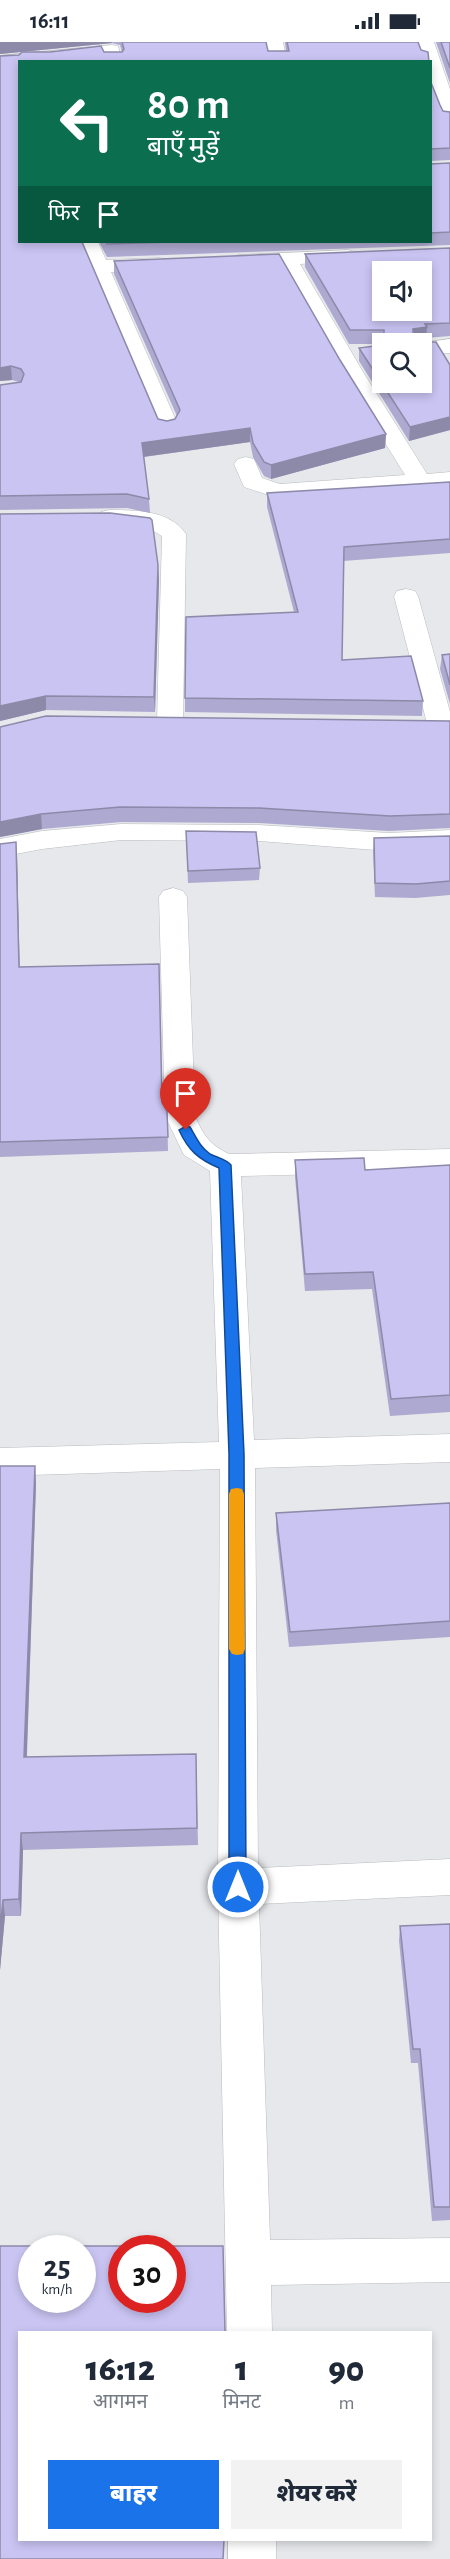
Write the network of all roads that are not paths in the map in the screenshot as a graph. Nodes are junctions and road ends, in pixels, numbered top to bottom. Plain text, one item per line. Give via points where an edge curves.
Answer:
1 (274, 42) edge
2 (425, 42) edge
3 (113, 60) edge
4 (278, 60) edge
5 (431, 60) edge
6 (0, 61) edge
7 (432, 63) edge
8 (450, 117) edge
9 (88, 243) edge
10 (366, 256) edge
11 (287, 259) junction
12 (216, 262) edge
13 (181, 263) edge
14 (98, 266) junction
15 (450, 346) edge
16 (432, 347) edge
17 (166, 425) edge
18 (246, 464) dead end
19 (450, 479) edge
20 (420, 481) junction
21 (88, 517) edge
22 (406, 596) dead end
23 (169, 721) edge
24 (436, 726) edge
25 (450, 839) edge
26 (0, 848) edge
27 (173, 897) dead end
28 (450, 1160) edge
29 (225, 1165) junction
30 (450, 1448) edge
31 (237, 1454) junction
32 (0, 1461) edge
33 (450, 1877) edge
34 (238, 1887) junction
35 (450, 2260) edge
36 (249, 2263) junction
37 (250, 2331) edge
38 (252, 2541) edge
39 (252, 2559) edge

1 - 4 street
2 - 5 street
3 - 6 street via 112,50
7 - 8 street
9 - 14 street
10 - 11 street
11 - 12 street
11 - 20 street via 352,353
13 - 14 street
14 - 17 street
15 - 16 street
18 - 20 street via 252,482 278,491
19 - 20 street
21 - 23 street via 151,521 165,525 174,534
22 - 24 street
25 - 26 street via 389,842 259,833 121,832
27 - 29 street via 180,1116 192,1144 205,1157
28 - 29 street
29 - 31 street
30 - 31 street
31 - 32 street
31 - 34 street
33 - 34 street
34 - 36 street
35 - 36 street
36 - 37 street
38 - 39 street

